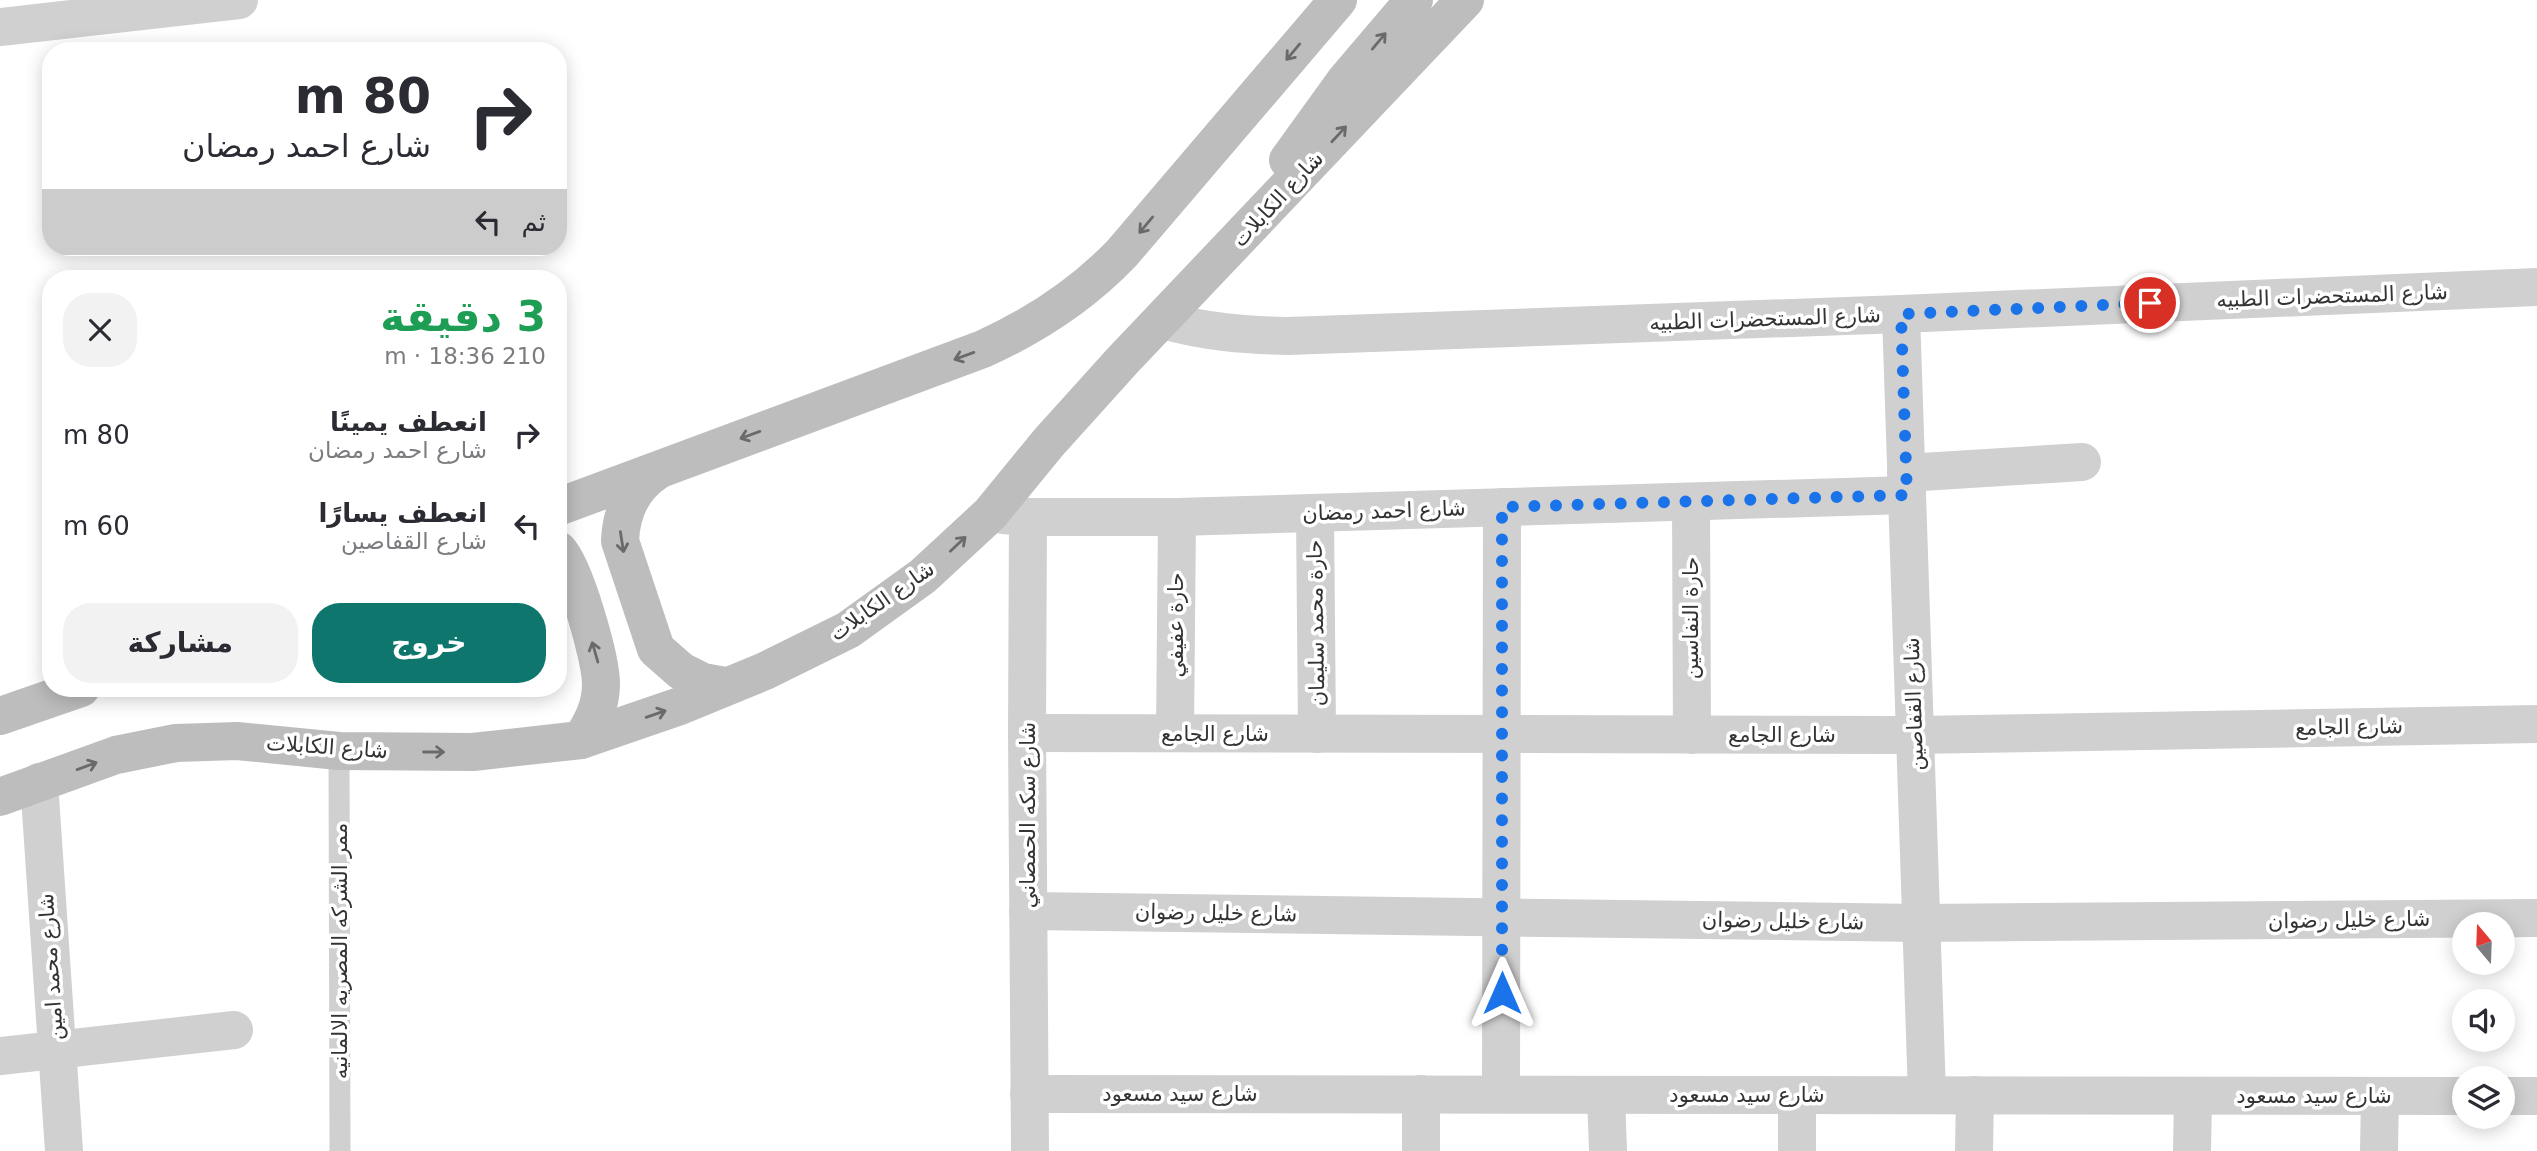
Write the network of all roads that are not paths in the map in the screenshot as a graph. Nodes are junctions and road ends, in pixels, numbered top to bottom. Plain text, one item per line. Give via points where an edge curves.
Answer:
1 (239, 0) edge
2 (1338, 0) edge
3 (1414, 0) edge
4 (1465, 0) edge
5 (122, 6) edge
6 (0, 27) edge
7 (1225, 255) junction
8 (2537, 287) edge
9 (1901, 314) junction
10 (1163, 320) junction
11 (2082, 462) dead end
12 (664, 466) junction
13 (1906, 484) junction
14 (1691, 502) junction
15 (567, 504) edge
16 (1502, 507) junction
17 (990, 513) junction
18 (1315, 513) junction
19 (1028, 517) junction
20 (1177, 517) junction
21 (567, 564) edge
22 (725, 686) junction
23 (55, 697) edge
24 (0, 716) edge
25 (2537, 724) edge
26 (1027, 733) junction
27 (1175, 733) junction
28 (1317, 734) junction
29 (1502, 735) junction
30 (1692, 735) junction
31 (1915, 735) junction
32 (581, 740) junction
33 (339, 751) junction
34 (38, 782) junction
35 (0, 797) edge
36 (1028, 911) junction
37 (1502, 917) junction
38 (2537, 918) edge
39 (1921, 923) junction
40 (234, 1030) dead end
41 (57, 1049) junction
42 (0, 1056) edge
43 (1029, 1094) junction
44 (1421, 1094) junction
45 (1502, 1094) junction
46 (1606, 1095) junction
47 (1797, 1095) junction
48 (1927, 1095) junction
49 (1975, 1095) junction
50 (2193, 1096) junction
51 (2380, 1096) junction
52 (2452, 1096) edge
53 (2515, 1096) edge
54 (2537, 1096) edge
55 (64, 1151) edge
56 (340, 1151) edge
57 (1030, 1151) edge
58 (1421, 1151) edge
59 (1608, 1151) edge
60 (1797, 1151) edge
61 (1974, 1151) edge
62 (2192, 1151) edge
63 (2379, 1151) edge

1 - 5 street
2 -> 12 main road via 1122,253 1054,312 983,349
7 -> 3 main road via 1345,80
7 -> 4 main road, شارع الكابلات
5 - 6 street
7 - 10 main road, شارع الكابلات
8 - 9 street, شارع المستحضرات الطبيه
9 - 10 street, شارع المستحضرات الطبيه via 1288,336 1225,333
9 - 13 street, شارع القفاصين
10 - 17 main road, شارع الكابلات via 1067,421
11 - 13 street, شارع احمد رمضان
12 - 15 main road
12 -> 22 main road via 635,492 621,525 620,541 656,649 681,671
13 - 14 street, شارع احمد رمضان
13 - 31 street, شارع القفاصين
14 - 16 street, شارع احمد رمضان
14 - 30 street, حارة النفاسين
16 - 18 street, شارع احمد رمضان
16 - 29 street
17 - 19 street
22 -> 17 main road, شارع الكابلات via 848,629 923,576
18 - 20 street, شارع احمد رمضان
18 - 28 street, حارة محمد سليمان
19 - 20 street, شارع احمد رمضان
19 - 26 street, شارع سكه الحمصاني
20 - 27 street, حارة عفيفي
32 -> 21 main road via 593,722 600,675
32 -> 22 main road, شارع الكابلات
23 - 24 main road
25 - 31 street, شارع الجامع
26 - 27 street, شارع الجامع
26 - 36 street, شارع سكه الحمصاني
27 - 28 street, شارع الجامع
28 - 29 street, شارع الجامع
29 - 30 street, شارع الجامع
29 - 37 street
30 - 31 street, شارع الجامع
31 - 39 street, شارع القفاصين
33 -> 32 main road, شارع الكابلات via 473,752
34 -> 33 main road, شارع الكابلات via 116,755 176,743 237,741
33 - 56 lane, ممر الشركه المصريه الالمانيه
34 - 35 main road, شارع الكابلات
34 - 41 street, شارع محمد امين
36 - 37 street, شارع خليل رضوان
36 - 43 street, شارع سكه الحمصاني
37 - 39 street, شارع خليل رضوان
37 - 45 street
38 - 39 street, شارع خليل رضوان
39 - 48 street, شارع القفاصين
40 - 41 street
41 - 42 street
41 - 55 street, شارع محمد امين
43 - 44 street, شارع سيد مسعود
43 - 57 street, شارع سكه الحمصاني
44 - 45 street, شارع سيد مسعود
44 - 58 street
45 - 46 street, شارع سيد مسعود
46 - 47 street, شارع سيد مسعود
46 - 59 street
47 - 48 street, شارع سيد مسعود
47 - 60 street
48 - 49 street, شارع سيد مسعود
49 - 50 street, شارع سيد مسعود
49 - 61 street
50 - 51 street, شارع سيد مسعود
50 - 62 street
51 - 52 street, شارع سيد مسعود
51 - 63 street
53 - 54 street

